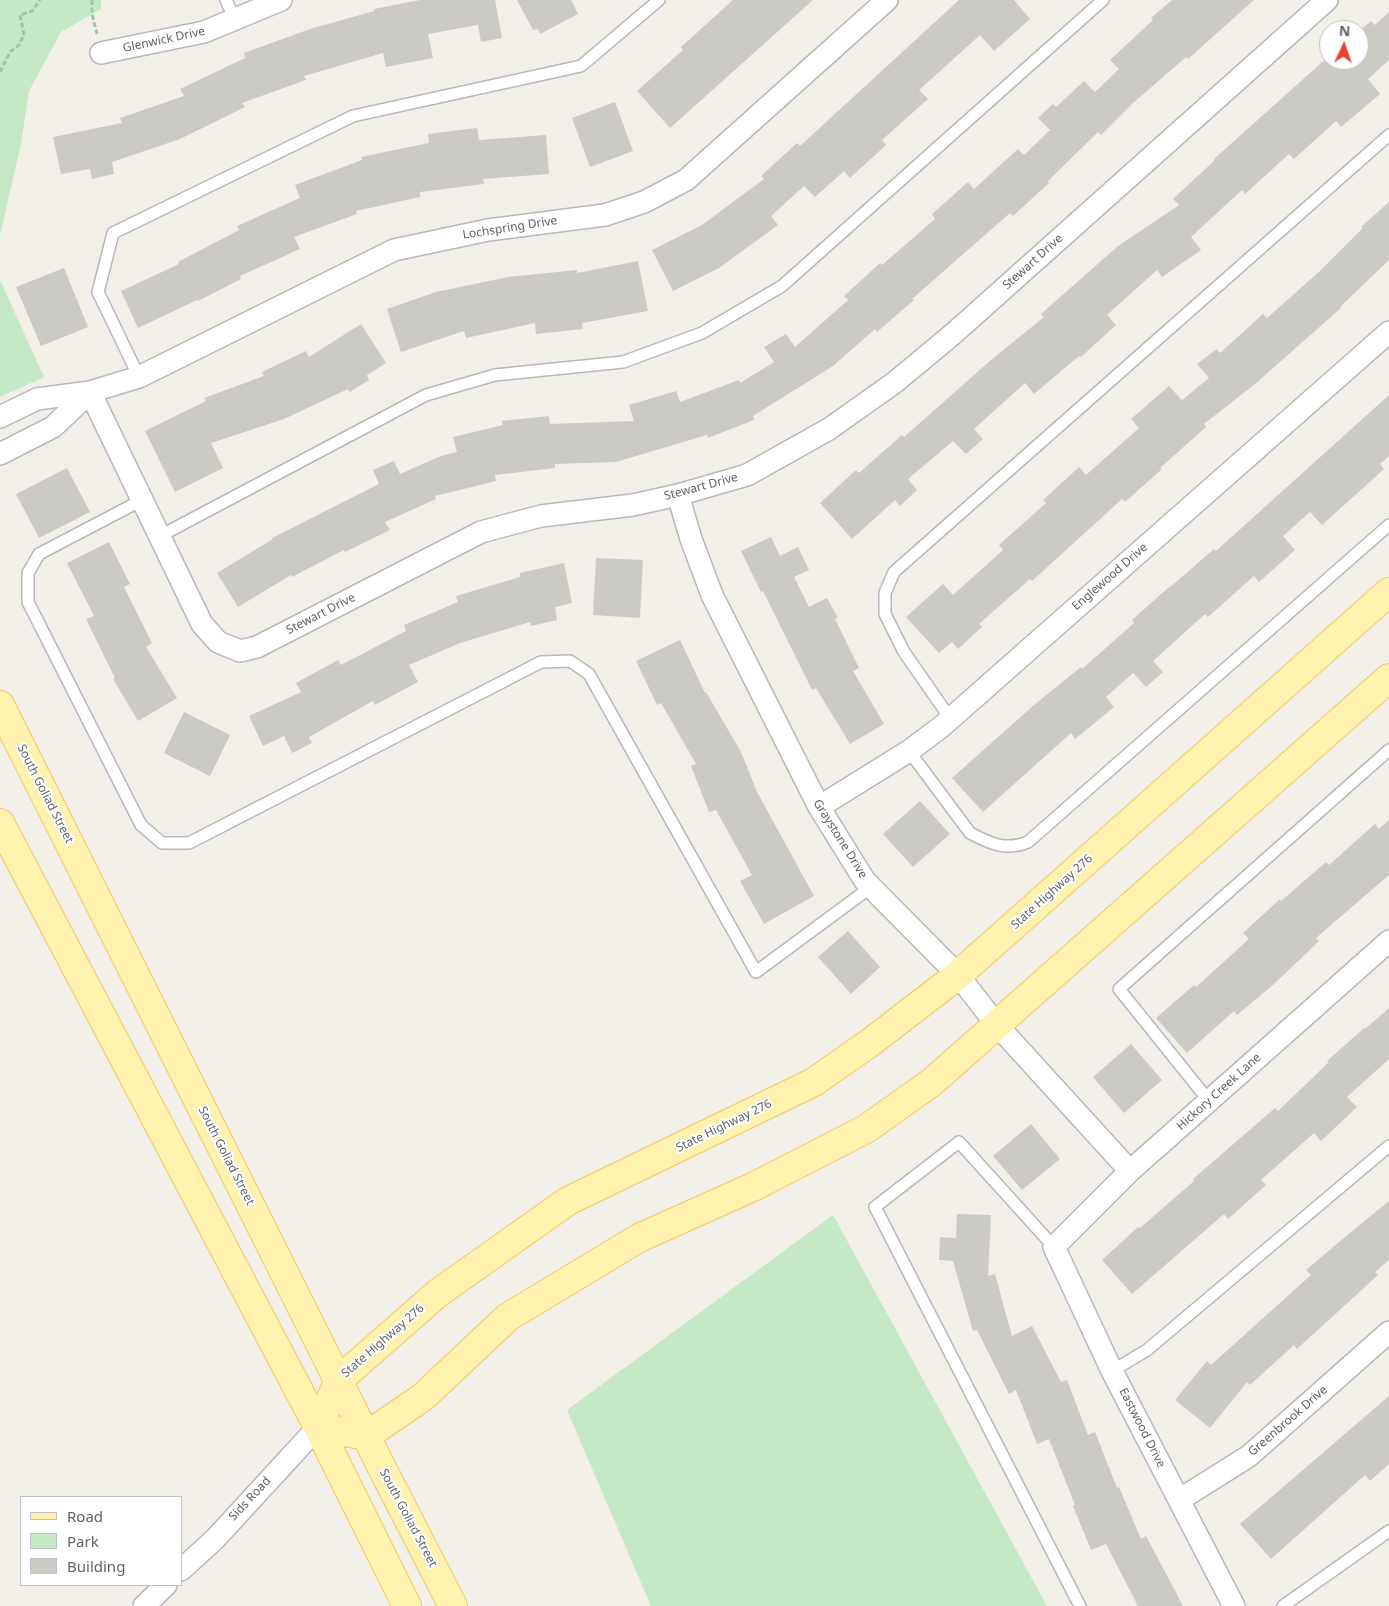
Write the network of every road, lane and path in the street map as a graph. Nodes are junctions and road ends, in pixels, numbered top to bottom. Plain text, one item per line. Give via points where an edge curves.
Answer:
1 (40, 0) edge
2 (92, 0) edge
3 (226, 0) edge
4 (281, 0) edge
5 (659, 0) edge
6 (887, 0) edge
7 (1103, 0) edge
8 (1327, 0) edge
9 (235, 20) junction
10 (102, 53) joint
11 (0, 72) edge
12 (1389, 135) edge
13 (1389, 332) edge
14 (139, 377) junction
15 (90, 392) junction
16 (0, 417) edge
17 (0, 454) edge
18 (678, 495) junction
19 (142, 500) junction
20 (1389, 525) edge
21 (160, 536) junction
22 (1389, 592) edge
23 (1389, 678) edge
24 (0, 705) edge
25 (950, 718) junction
26 (1389, 750) edge
27 (909, 751) junction
28 (820, 807) junction
29 (0, 823) edge
30 (871, 887) junction
31 (1389, 941) edge
32 (958, 975) junction
33 (996, 1024) junction
34 (1209, 1101) junction
35 (1389, 1146) edge
36 (1130, 1171) junction
37 (1054, 1247) junction
38 (1389, 1332) edge
39 (1112, 1371) junction
40 (338, 1380) junction
41 (318, 1427) junction
42 (366, 1436) junction
43 (1179, 1500) junction
44 (1389, 1531) edge
45 (182, 1569) edge
46 (165, 1586) edge
47 (144, 1606) edge
48 (407, 1606) edge
49 (453, 1606) edge
50 (1080, 1606) edge
51 (1234, 1606) edge
52 (1283, 1606) edge

1 - 11 path via 32,11 20,15 24,35
2 - 10 path via 92,14
3 - 9 lane
4 - 9 street, Glenwick Drive
5 - 14 lane via 581,66 353,116 113,233 98,292
6 - 14 street, Lochspring Drive via 686,180 652,198 605,215 488,230 394,250
7 - 21 lane via 782,286 702,332 623,362 495,375 426,395
8 - 18 street, Stewart Drive via 968,321 894,383 828,429 747,474
9 - 10 street, Glenwick Drive via 204,32
12 - 25 lane via 894,572 885,593 885,614 904,652
13 - 25 street, Englewood Drive
14 - 15 street, Lochspring Drive
15 - 16 street, Lochspring Drive via 37,399
15 - 17 street, Lochspring Drive via 53,427
15 - 19 street, Stewart Drive
18 - 21 street, Stewart Drive via 633,505 541,516 481,532 257,647 240,651 218,642 202,624
18 - 28 street, Graystone Drive via 712,595
19 - 21 street, Stewart Drive
19 - 30 lane via 39,554 28,573 28,602 141,825 162,843 189,843 541,662 570,661 590,674 756,972
20 - 27 lane via 1028,842 1017,847 1001,847 970,833
22 - 32 main road, State Highway 276
23 - 33 main road
24 - 40 main road, South Goliad Street
25 - 27 street, Englewood Drive
26 - 34 lane via 1119,989
27 - 28 street, Englewood Drive
28 - 30 street, Graystone Drive
29 - 41 main road
30 - 32 street, Graystone Drive
31 - 34 street, Hickory Creek Lane
32 - 33 street, Graystone Drive
32 - 40 main road, State Highway 276 via 814,1082 568,1201 438,1293
33 - 36 street, Graystone Drive
33 - 42 main road via 932,1082 866,1129 755,1186 639,1238 508,1317 423,1397
34 - 36 street, Hickory Creek Lane
35 - 39 lane via 1147,1350
36 - 37 street, Hickory Creek Lane
37 - 39 street, Eastwood Drive
37 - 50 lane via 959,1142 875,1207
38 - 43 street, Greenbrook Drive via 1249,1456
39 - 43 street, Eastwood Drive
40 - 41 main road, State Highway 276
40 - 42 main road, South Goliad Street
41 - 42 main road
41 - 45 street, Sids Road
41 - 48 main road
42 - 49 main road, South Goliad Street
43 - 51 street, Eastwood Drive
44 - 52 lane
46 - 47 street

